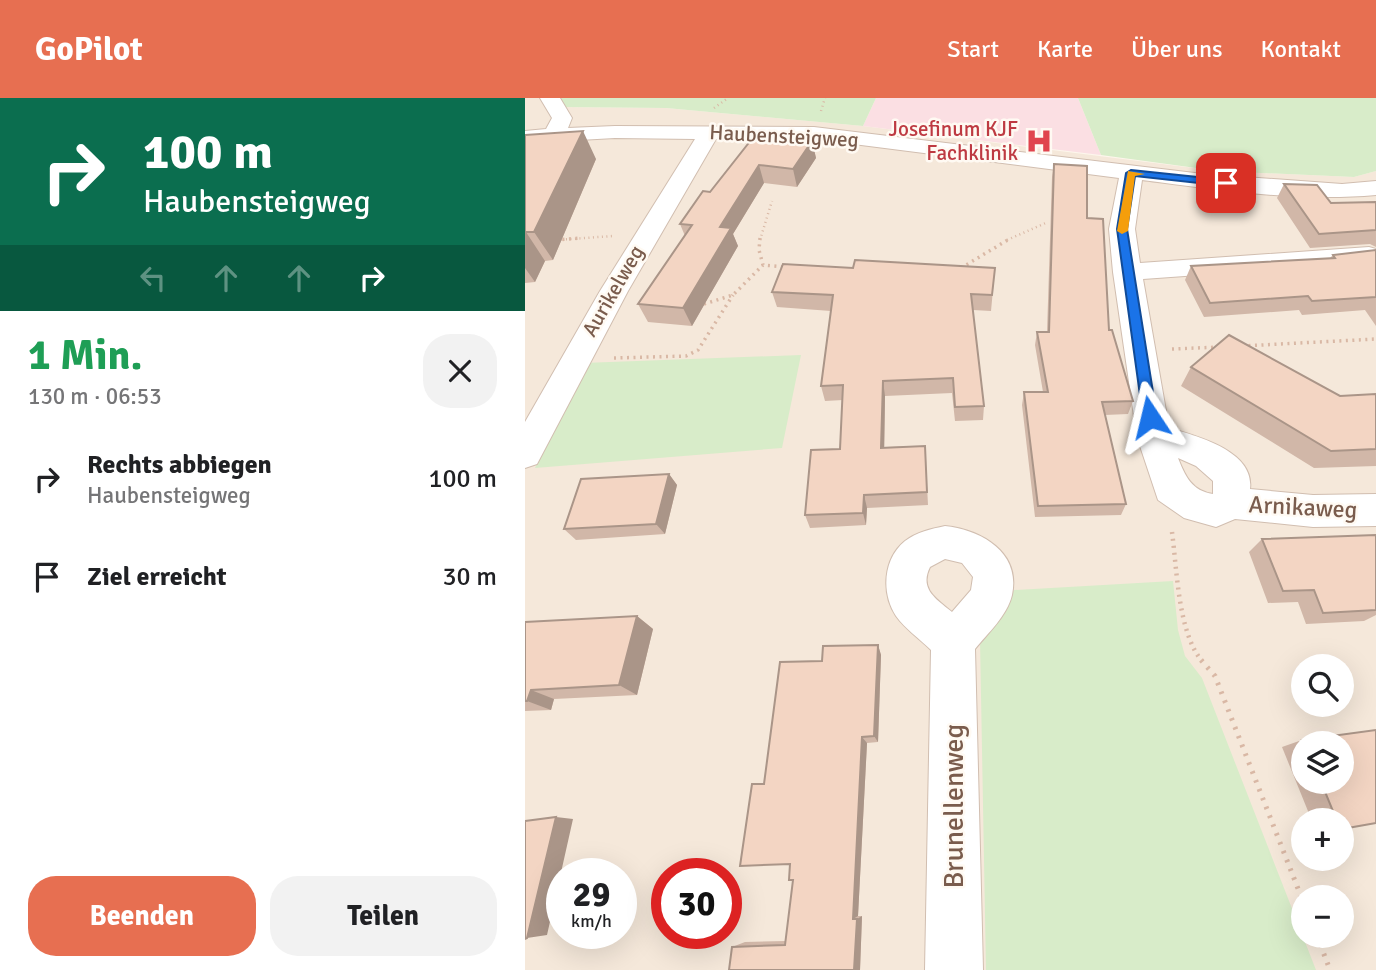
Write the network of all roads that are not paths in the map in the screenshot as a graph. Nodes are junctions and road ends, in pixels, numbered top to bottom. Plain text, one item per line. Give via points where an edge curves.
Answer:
1 (550, 98) edge
2 (711, 132) junction
3 (555, 133) junction
4 (525, 137) edge
5 (1131, 173) junction
6 (1376, 188) edge
7 (1369, 255) edge
8 (1127, 272) junction
9 (1154, 437) junction
10 (525, 454) edge
11 (1230, 503) junction
12 (1376, 510) edge
13 (953, 642) dead end
14 (954, 970) edge

1 - 3 street via 562,118
2 - 3 street, Haubensteigweg
2 - 5 street, Haubensteigweg via 814,133
2 - 10 street, Aurikelweg via 645,234
3 - 4 street, Haubensteigweg
5 - 6 street, Haubensteigweg via 1342,191
5 - 8 street via 1122,229
7 - 8 street
8 - 9 street
9 - 11 street, Arnikaweg via 1222,463 1233,481
9 - 11 street, Arnikaweg via 1171,489 1197,508 1216,511
11 - 12 street, Arnikaweg via 1313,511
13 - 14 street, Brunellenweg

